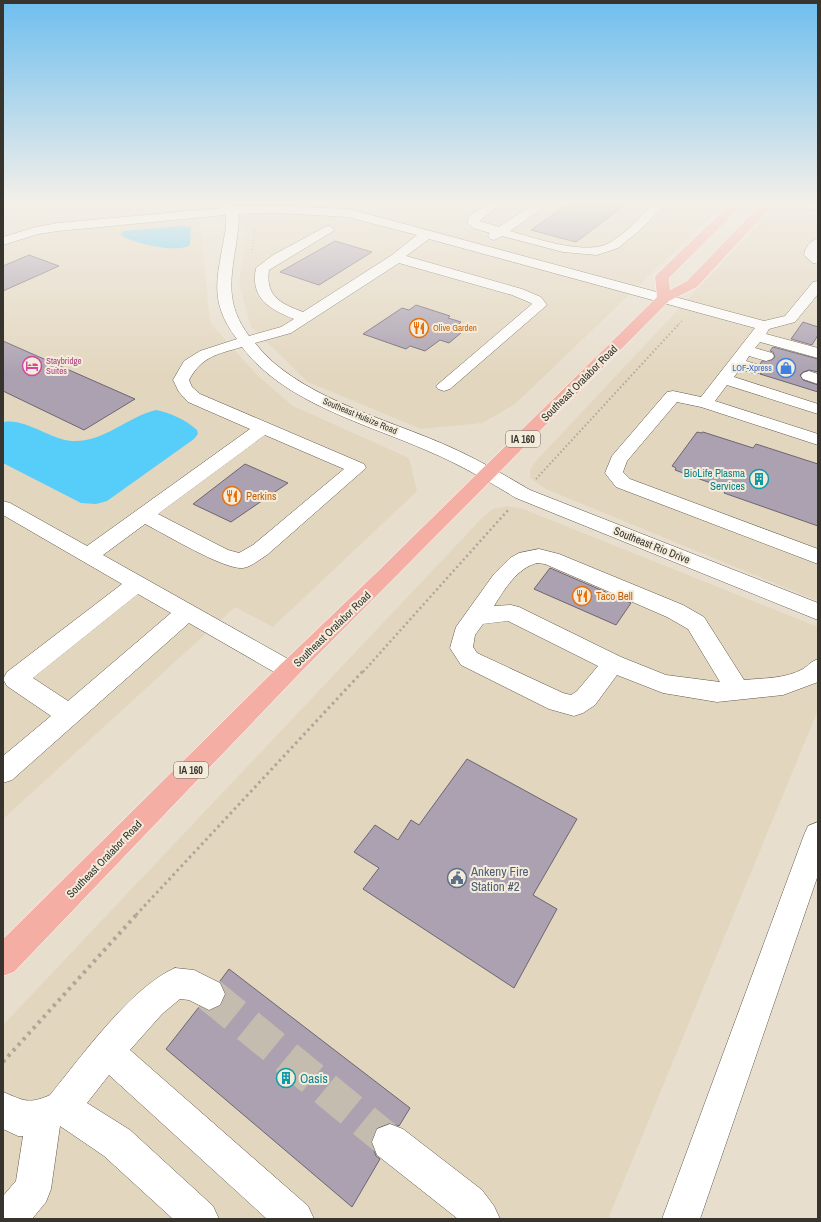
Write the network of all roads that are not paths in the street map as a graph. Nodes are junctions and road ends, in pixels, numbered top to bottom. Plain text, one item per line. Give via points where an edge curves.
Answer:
1 (226, 261) edge
2 (273, 261) edge
3 (392, 261) edge
4 (408, 261) edge
5 (526, 261) edge
6 (678, 261) edge
7 (714, 261) edge
8 (818, 285) edge
9 (664, 298) junction
10 (305, 318) junction
11 (760, 331) junction
12 (245, 341) junction
13 (818, 353) edge
14 (741, 357) junction
15 (761, 362) dead end
16 (724, 379) junction
17 (444, 386) dead end
18 (705, 403) junction
19 (818, 409) edge
20 (263, 428) junction
21 (818, 440) edge
22 (489, 473) junction
23 (3, 507) edge
24 (144, 515) junction
25 (89, 555) junction
26 (818, 557) edge
27 (138, 583) junction
28 (188, 611) junction
29 (818, 612) edge
30 (476, 616) junction
31 (613, 663) junction
32 (818, 668) edge
33 (289, 670) junction
34 (737, 690) junction
35 (68, 715) junction
36 (3, 772) edge
37 (818, 835) edge
38 (3, 961) edge
39 (209, 994) tunnel mouth
40 (108, 1052) junction
41 (3, 1109) edge
42 (53, 1112) junction
43 (390, 1142) tunnel mouth
44 (8, 1219) edge
45 (200, 1219) edge
46 (295, 1219) edge
47 (481, 1219) edge
48 (680, 1219) edge

1 - 12 street, Southeast Hulsize Road via 224,301 228,313
2 - 10 street via 263,268 262,284 267,298 282,309
3 - 10 street
4 - 17 street via 517,292 536,300 540,305
5 - 9 street
6 - 9 main road via 662,277
7 - 9 main road, Southeast Oralabor Road / IA 160 via 692,284
8 - 11 street via 790,318
9 - 11 street
9 - 22 main road, Southeast Oralabor Road / IA 160
10 - 12 street via 286,330
11 - 13 street
11 - 14 street
12 - 20 street via 205,354 190,364 181,380 184,389 194,398
12 - 22 street, Southeast Hulsize Road via 271,367 321,400
14 - 15 street
14 - 16 street
16 - 18 street
16 - 19 street
18 - 21 street
18 - 26 street via 673,396 618,460 614,473 623,483
20 - 24 street
20 - 24 street via 356,468 260,550 242,561 221,555
22 - 29 street, Southeast Rio Drive via 523,494
22 - 33 main road, Southeast Oralabor Road / IA 160
23 - 25 street
24 - 25 street
25 - 27 street
27 - 28 street
27 - 35 street via 15,679
28 - 33 street
28 - 35 street
30 - 31 street via 511,613
30 - 31 street via 464,632 461,648 469,659 558,702 574,706 586,698
30 - 34 street via 517,562 538,556 552,559 675,611 696,623
31 - 34 street via 663,684 717,692
32 - 34 street via 812,675 783,686
33 - 38 main road, Southeast Oralabor Road / IA 160
35 - 36 street
37 - 48 street
39 - 40 street via 190,984 175,984 152,1001
40 - 42 street
40 - 46 street
41 - 42 street via 18,1119
42 - 44 street via 33,1189
42 - 45 street via 117,1143
43 - 47 street via 469,1203

